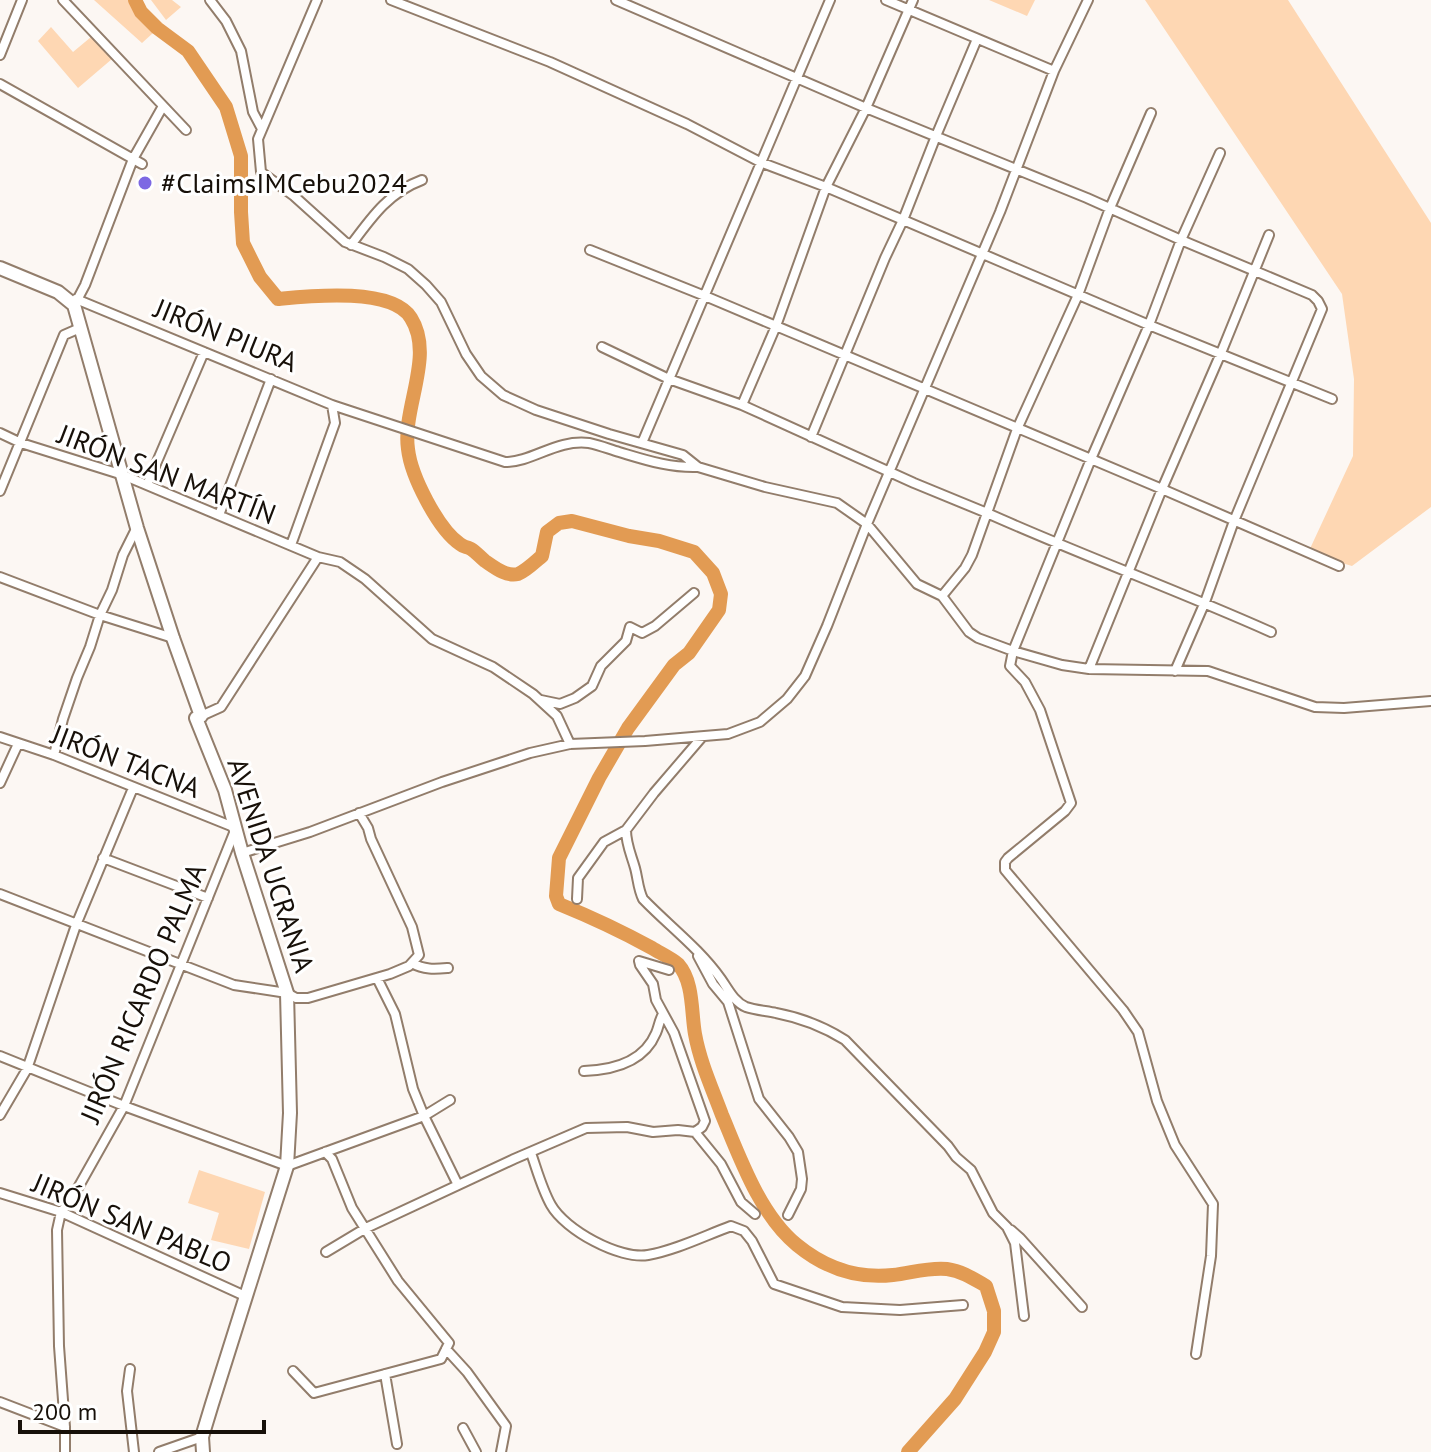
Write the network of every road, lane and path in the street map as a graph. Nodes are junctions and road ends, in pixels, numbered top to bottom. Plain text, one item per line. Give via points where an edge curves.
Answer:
1 (22, 0) edge
2 (63, 0) edge
3 (210, 0) edge
4 (317, 0) edge
5 (391, 0) edge
6 (616, 0) edge
7 (830, 0) edge
8 (886, 0) edge
9 (913, 0) edge
10 (1088, 0) edge
11 (908, 10) junction
12 (977, 39) junction
13 (0, 55) edge
14 (1054, 71) junction
15 (798, 77) junction
16 (0, 84) edge
17 (163, 106) junction
18 (866, 108) junction
19 (1151, 113) dead end
20 (262, 129) junction
21 (186, 130) dead end
22 (936, 136) junction
23 (1220, 153) dead end
24 (138, 161) junction
25 (760, 162) junction
26 (1016, 169) junction
27 (422, 180) dead end
28 (826, 187) junction
29 (1110, 208) junction
30 (903, 220) junction
31 (1269, 235) dead end
32 (1181, 240) junction
33 (351, 245) junction
34 (590, 250) dead end
35 (982, 252) junction
36 (0, 268) edge
37 (1254, 271) junction
38 (1078, 295) junction
39 (705, 296) junction
40 (75, 302) junction
41 (1149, 325) junction
42 (776, 326) junction
43 (80, 328) junction
44 (602, 347) dead end
45 (204, 352) junction
46 (1221, 353) junction
47 (844, 356) junction
48 (271, 379) junction
49 (669, 379) junction
50 (1290, 382) junction
51 (924, 389) junction
52 (1332, 399) dead end
53 (332, 405) junction
54 (742, 405) junction
55 (1017, 429) junction
56 (0, 433) edge
57 (811, 437) junction
58 (21, 443) junction
59 (642, 443) junction
60 (1091, 459) junction
61 (698, 467) junction
62 (889, 471) junction
63 (123, 475) junction
64 (147, 485) junction
65 (1162, 489) junction
66 (0, 491) edge
67 (987, 513) junction
68 (219, 515) junction
69 (1234, 521) junction
70 (867, 524) junction
71 (137, 528) junction
72 (1056, 544) junction
73 (291, 545) junction
74 (318, 557) junction
75 (1339, 566) dead end
76 (1129, 572) junction
77 (0, 577) edge
78 (694, 593) dead end
79 (942, 596) junction
80 (1205, 602) junction
81 (100, 615) junction
82 (1271, 632) dead end
83 (173, 638) junction
84 (1013, 651) junction
85 (1089, 669) junction
86 (1175, 671) junction
87 (540, 700) junction
88 (1431, 701) edge
89 (201, 716) junction
90 (0, 737) edge
91 (703, 737) junction
92 (18, 744) junction
93 (570, 744) junction
94 (54, 755) junction
95 (0, 783) edge
96 (133, 788) junction
97 (359, 813) junction
98 (236, 828) junction
99 (626, 830) junction
100 (242, 853) junction
101 (103, 858) junction
102 (0, 894) edge
103 (208, 898) junction
104 (577, 899) dead end
105 (76, 925) junction
106 (698, 951) junction
107 (412, 963) junction
108 (180, 964) junction
109 (448, 968) dead end
110 (669, 970) dead end
111 (377, 978) junction
112 (287, 993) junction
113 (663, 1014) junction
114 (0, 1056) edge
115 (27, 1069) junction
116 (584, 1071) dead end
117 (450, 1100) dead end
118 (124, 1106) junction
119 (0, 1115) edge
120 (424, 1116) junction
121 (695, 1132) junction
122 (325, 1152) junction
123 (531, 1153) junction
124 (287, 1166) junction
125 (458, 1185) junction
126 (0, 1193) edge
127 (61, 1212) junction
128 (755, 1214) dead end
129 (788, 1215) dead end
130 (1007, 1227) junction
131 (366, 1228) junction
132 (326, 1252) dead end
133 (245, 1296) junction
134 (963, 1305) dead end
135 (1082, 1307) dead end
136 (1024, 1316) dead end
137 (448, 1346) junction
138 (1196, 1354) dead end
139 (130, 1369) dead end
140 (293, 1371) dead end
141 (385, 1374) junction
142 (0, 1402) edge
143 (65, 1427) junction
144 (463, 1428) dead end
145 (202, 1437) junction
146 (397, 1444) dead end
147 (65, 1452) edge
148 (134, 1452) edge
149 (159, 1452) edge
150 (203, 1452) edge
151 (476, 1452) edge
152 (501, 1452) edge

1 - 13 street
2 - 17 street
3 - 20 street via 241,51 253,112
4 - 20 street
5 - 25 street via 599,84
6 - 15 street
7 - 15 street
8 - 11 street
9 - 11 street
10 - 14 street
11 - 12 street
11 - 18 street
12 - 14 street
12 - 22 street
14 - 26 street
15 - 18 street
15 - 25 street
16 - 24 street
17 - 21 street
17 - 24 street
18 - 22 street
18 - 28 street
19 - 29 street
20 - 33 street via 261,172
22 - 26 street
22 - 30 street
23 - 32 street
24 - 40 street
25 - 28 street
25 - 39 street
26 - 29 street
26 - 35 street
27 - 33 street via 387,200
28 - 30 street
28 - 42 street
29 - 32 street
29 - 38 street
30 - 35 street
30 - 47 street
31 - 37 street
32 - 37 street
32 - 41 street
33 - 59 street via 408,269 426,285 441,302 481,376 503,395
34 - 39 street
35 - 38 street
35 - 51 street
36 - 40 main road, JIRÓN PIURA
37 - 46 street
37 - 50 street via 1312,295 1322,309
38 - 41 street
38 - 55 street
39 - 42 street
39 - 49 street
40 - 43 main road, AVENIDA UCRANIA
40 - 45 street, JIRÓN PIURA
41 - 46 street
41 - 60 street
42 - 47 street
42 - 54 street
43 - 58 street via 64,335
43 - 63 main road, AVENIDA UCRANIA
44 - 49 street
45 - 48 street, JIRÓN PIURA
45 - 64 street
46 - 50 street
46 - 65 street
47 - 51 street
47 - 57 street
48 - 53 street, JIRÓN PIURA
48 - 68 street
49 - 54 street
49 - 59 street
50 - 52 street
50 - 69 street
51 - 55 street
51 - 62 street
53 - 61 street, JIRÓN PIURA via 505,462 552,447 591,443 677,468
53 - 73 street via 335,423
54 - 57 street
55 - 60 street
55 - 67 street
56 - 58 street, JIRÓN SAN MARTÍN
57 - 62 street
58 - 63 street, JIRÓN SAN MARTÍN
58 - 66 street
59 - 61 street via 683,455
60 - 65 street
60 - 72 street
61 - 70 street via 837,503
62 - 67 street
62 - 70 street
63 - 64 street, JIRÓN SAN MARTÍN
63 - 71 main road, AVENIDA UCRANIA
64 - 68 street, JIRÓN SAN MARTÍN
65 - 69 street
65 - 76 street
67 - 72 street
67 - 79 street via 965,568
68 - 73 street, JIRÓN SAN MARTÍN
69 - 75 street
69 - 80 street
70 - 79 street via 917,584
70 - 91 street via 796,688 760,722
71 - 81 street
71 - 83 main road, AVENIDA UCRANIA
72 - 76 street
72 - 84 street
73 - 74 street, JIRÓN SAN MARTÍN
74 - 87 street, JIRÓN SAN MARTÍN via 340,562 432,639 493,667
74 - 89 street via 221,707
76 - 80 street
76 - 85 street
77 - 81 street
78 - 87 street via 642,633 630,627 626,641 601,666 592,686 575,698 560,704
79 - 84 street via 969,632
80 - 82 street
80 - 86 street
81 - 83 street
81 - 94 street
83 - 89 main road, AVENIDA UCRANIA
84 - 85 street
84 - 138 street via 1010,666 1040,710 1071,803 1008,858 1005,870 1138,1032 1175,1145 1213,1204
85 - 86 street
86 - 88 street via 1208,671 1315,707
87 - 93 street, JIRÓN SAN MARTÍN via 557,716
89 - 98 main road, AVENIDA UCRANIA via 196,718
90 - 92 street, JIRÓN TACNA
91 - 93 street
91 - 99 street
92 - 94 street, JIRÓN TACNA
92 - 95 street
93 - 97 street
94 - 96 street, JIRÓN TACNA
96 - 98 street, JIRÓN TACNA
96 - 101 street
97 - 100 street
97 - 107 street via 412,927 419,955
98 - 100 main road, AVENIDA UCRANIA
98 - 103 street, JIRÓN RICARDO PALMA
99 - 104 street via 604,842 578,878
99 - 106 street via 643,899
100 - 112 main road, AVENIDA UCRANIA
101 - 103 street
101 - 105 street
102 - 105 street
103 - 108 street, JIRÓN RICARDO PALMA
105 - 108 street
105 - 115 street
106 - 129 street via 728,1002 759,1099 798,1152 801,1189
106 - 130 street via 745,1006 809,1021 845,1040 971,1170 993,1213
107 - 109 street via 431,970
107 - 111 street
108 - 112 street via 234,985
108 - 118 street, JIRÓN RICARDO PALMA
110 - 113 street via 639,961
111 - 112 street via 308,998
111 - 120 street via 395,1014
112 - 124 main road, AVENIDA UCRANIA
113 - 116 street via 648,1046 635,1059
113 - 121 street via 705,1121
114 - 115 street
115 - 118 street
115 - 119 street
117 - 120 street
118 - 124 street
118 - 127 street, JIRÓN RICARDO PALMA
120 - 122 street
120 - 125 street
121 - 123 street via 586,1128
121 - 128 street via 721,1164 741,1202
122 - 124 street
122 - 131 street
123 - 125 street
123 - 134 street via 552,1207 564,1221 625,1254 645,1256 731,1226 752,1241 774,1284 842,1307
124 - 133 main road, AVENIDA UCRANIA
125 - 131 street
126 - 127 street, JIRÓN SAN PABLO
127 - 133 street, JIRÓN SAN PABLO
127 - 143 street, JIRÓN RICARDO PALMA via 58,1302
130 - 135 street
130 - 136 street via 1015,1243
131 - 132 street
131 - 137 street
133 - 145 main road, AVENIDA UCRANIA
137 - 141 street via 441,1359
137 - 152 street via 506,1426
139 - 148 street via 127,1391
140 - 141 street via 314,1393
141 - 146 street
142 - 143 street
143 - 147 street, JIRÓN RICARDO PALMA
144 - 151 street
145 - 149 street
145 - 150 main road, AVENIDA UCRANIA

